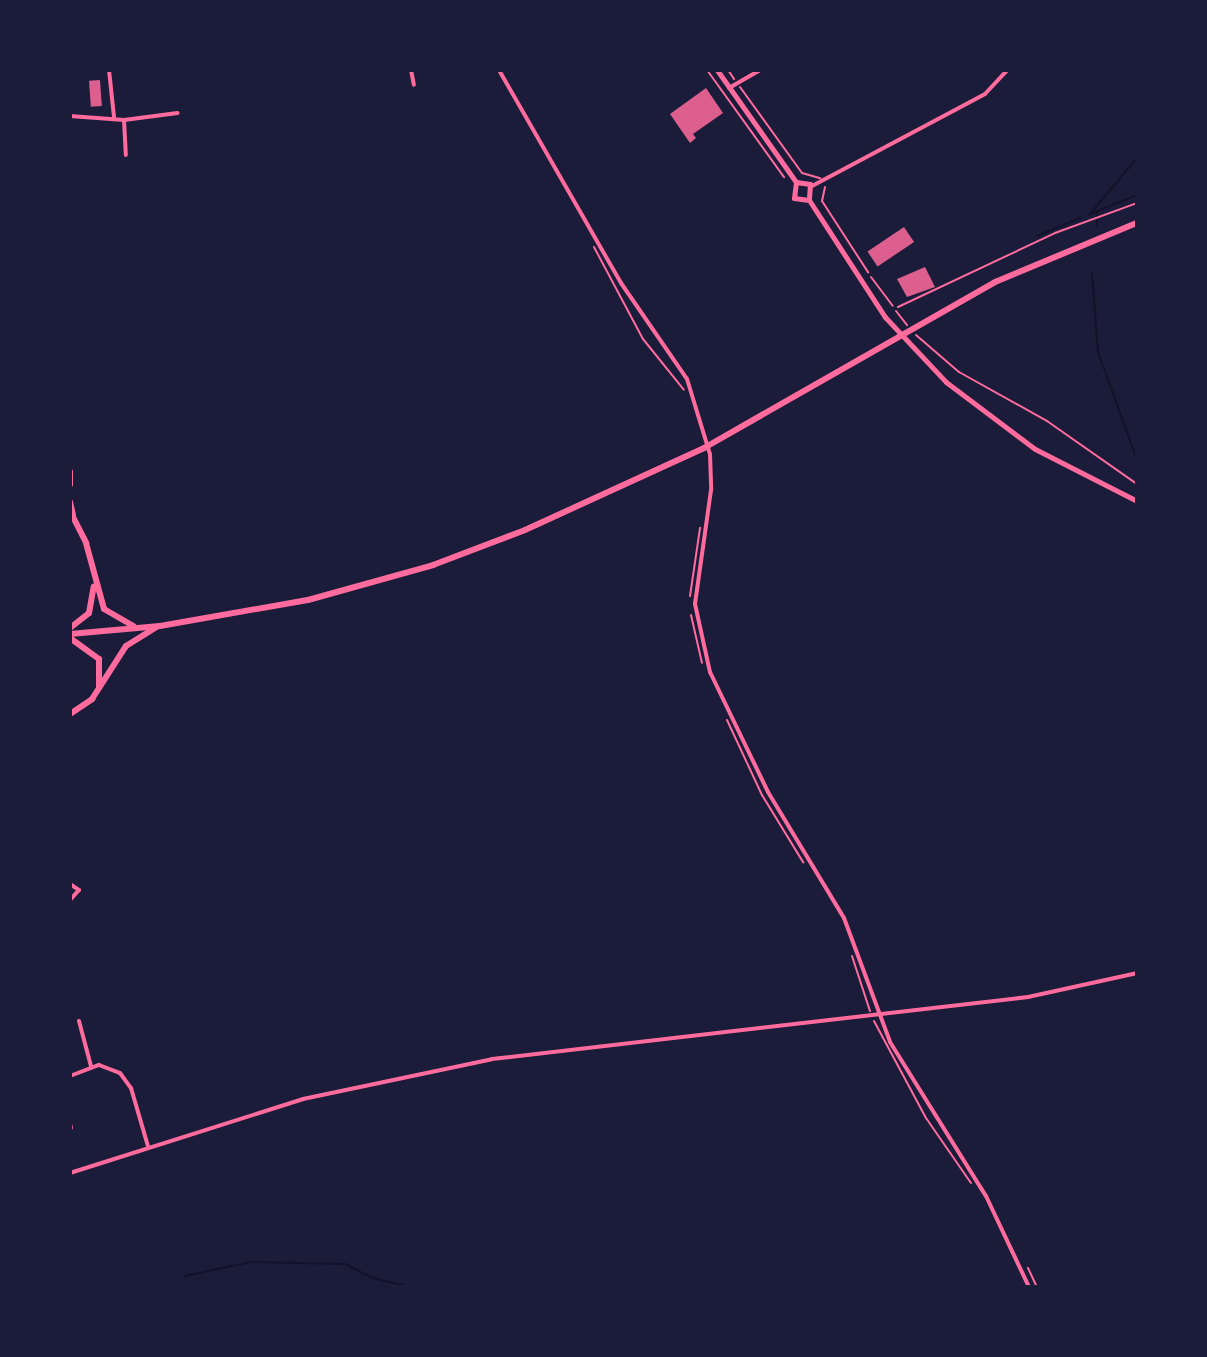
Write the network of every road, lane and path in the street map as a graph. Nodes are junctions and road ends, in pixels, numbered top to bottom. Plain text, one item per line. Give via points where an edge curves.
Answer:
1 (109, 70) edge
2 (411, 70) edge
3 (499, 70) edge
4 (707, 70) edge
5 (717, 70) edge
6 (728, 70) edge
7 (760, 70) edge
8 (1007, 70) edge
9 (737, 83) junction
10 (414, 85) dead end
11 (729, 88) junction
12 (178, 113) dead end
13 (70, 116) edge
14 (114, 117) junction
15 (124, 120) junction
16 (126, 155) dead end
17 (799, 168) junction
18 (790, 174) junction
19 (818, 175) dead end
20 (796, 182) junction
21 (812, 186) junction
22 (827, 189) dead end
23 (809, 200) junction
24 (1137, 203) edge
25 (1137, 223) edge
26 (871, 277) joint
27 (893, 306) junction
28 (70, 471) edge
29 (70, 484) edge
30 (1137, 484) edge
31 (1137, 501) edge
32 (70, 502) edge
33 (72, 513) edge
34 (95, 582) junction
35 (160, 626) junction
36 (141, 627) junction
37 (70, 628) edge
38 (70, 636) edge
39 (97, 694) junction
40 (70, 714) edge
41 (70, 884) edge
42 (70, 900) edge
43 (1137, 973) edge
44 (879, 1017) junction
45 (79, 1021) dead end
46 (91, 1066) junction
47 (70, 1076) edge
48 (148, 1147) junction
49 (70, 1173) edge
50 (1023, 1269) junction
51 (1029, 1287) edge
52 (1037, 1287) edge

1 - 14 street
2 - 10 street
3 - 44 street via 594,234 678,361 703,424 711,469 695,582 702,648 768,792 844,918
4 - 18 path via 778,176
5 - 11 main road
6 - 9 path
7 - 9 street
8 - 21 street via 985,94
9 - 11 street
9 - 17 path
11 - 18 main road
12 - 15 street
13 - 14 street
14 - 15 street
15 - 16 street
17 - 18 path
17 - 19 path
18 - 20 main road
20 - 21 main road
20 - 23 main road via 794,198
21 - 23 main road
22 - 26 path via 822,201
23 - 31 main road via 869,294 931,368 1014,436
24 - 27 path via 1033,243 917,302
25 - 35 highway via 1026,267 704,448 537,526 390,579 308,600
26 - 27 lane
27 - 30 path via 952,367 1047,421
28 - 29 main road
32 - 33 highway
33 - 34 highway
34 - 36 highway via 108,614
34 - 37 highway via 89,613
35 - 36 highway
35 - 39 highway via 126,646
36 - 38 highway
38 - 39 highway via 99,659
39 - 40 highway
41 - 42 street via 79,890
43 - 44 street via 1028,997
44 - 48 street via 492,1059 303,1099
44 - 50 street via 925,1103 986,1196
45 - 46 street
46 - 47 street
46 - 48 street via 106,1067 126,1079
48 - 49 street
50 - 51 street
50 - 52 path via 1030,1268

